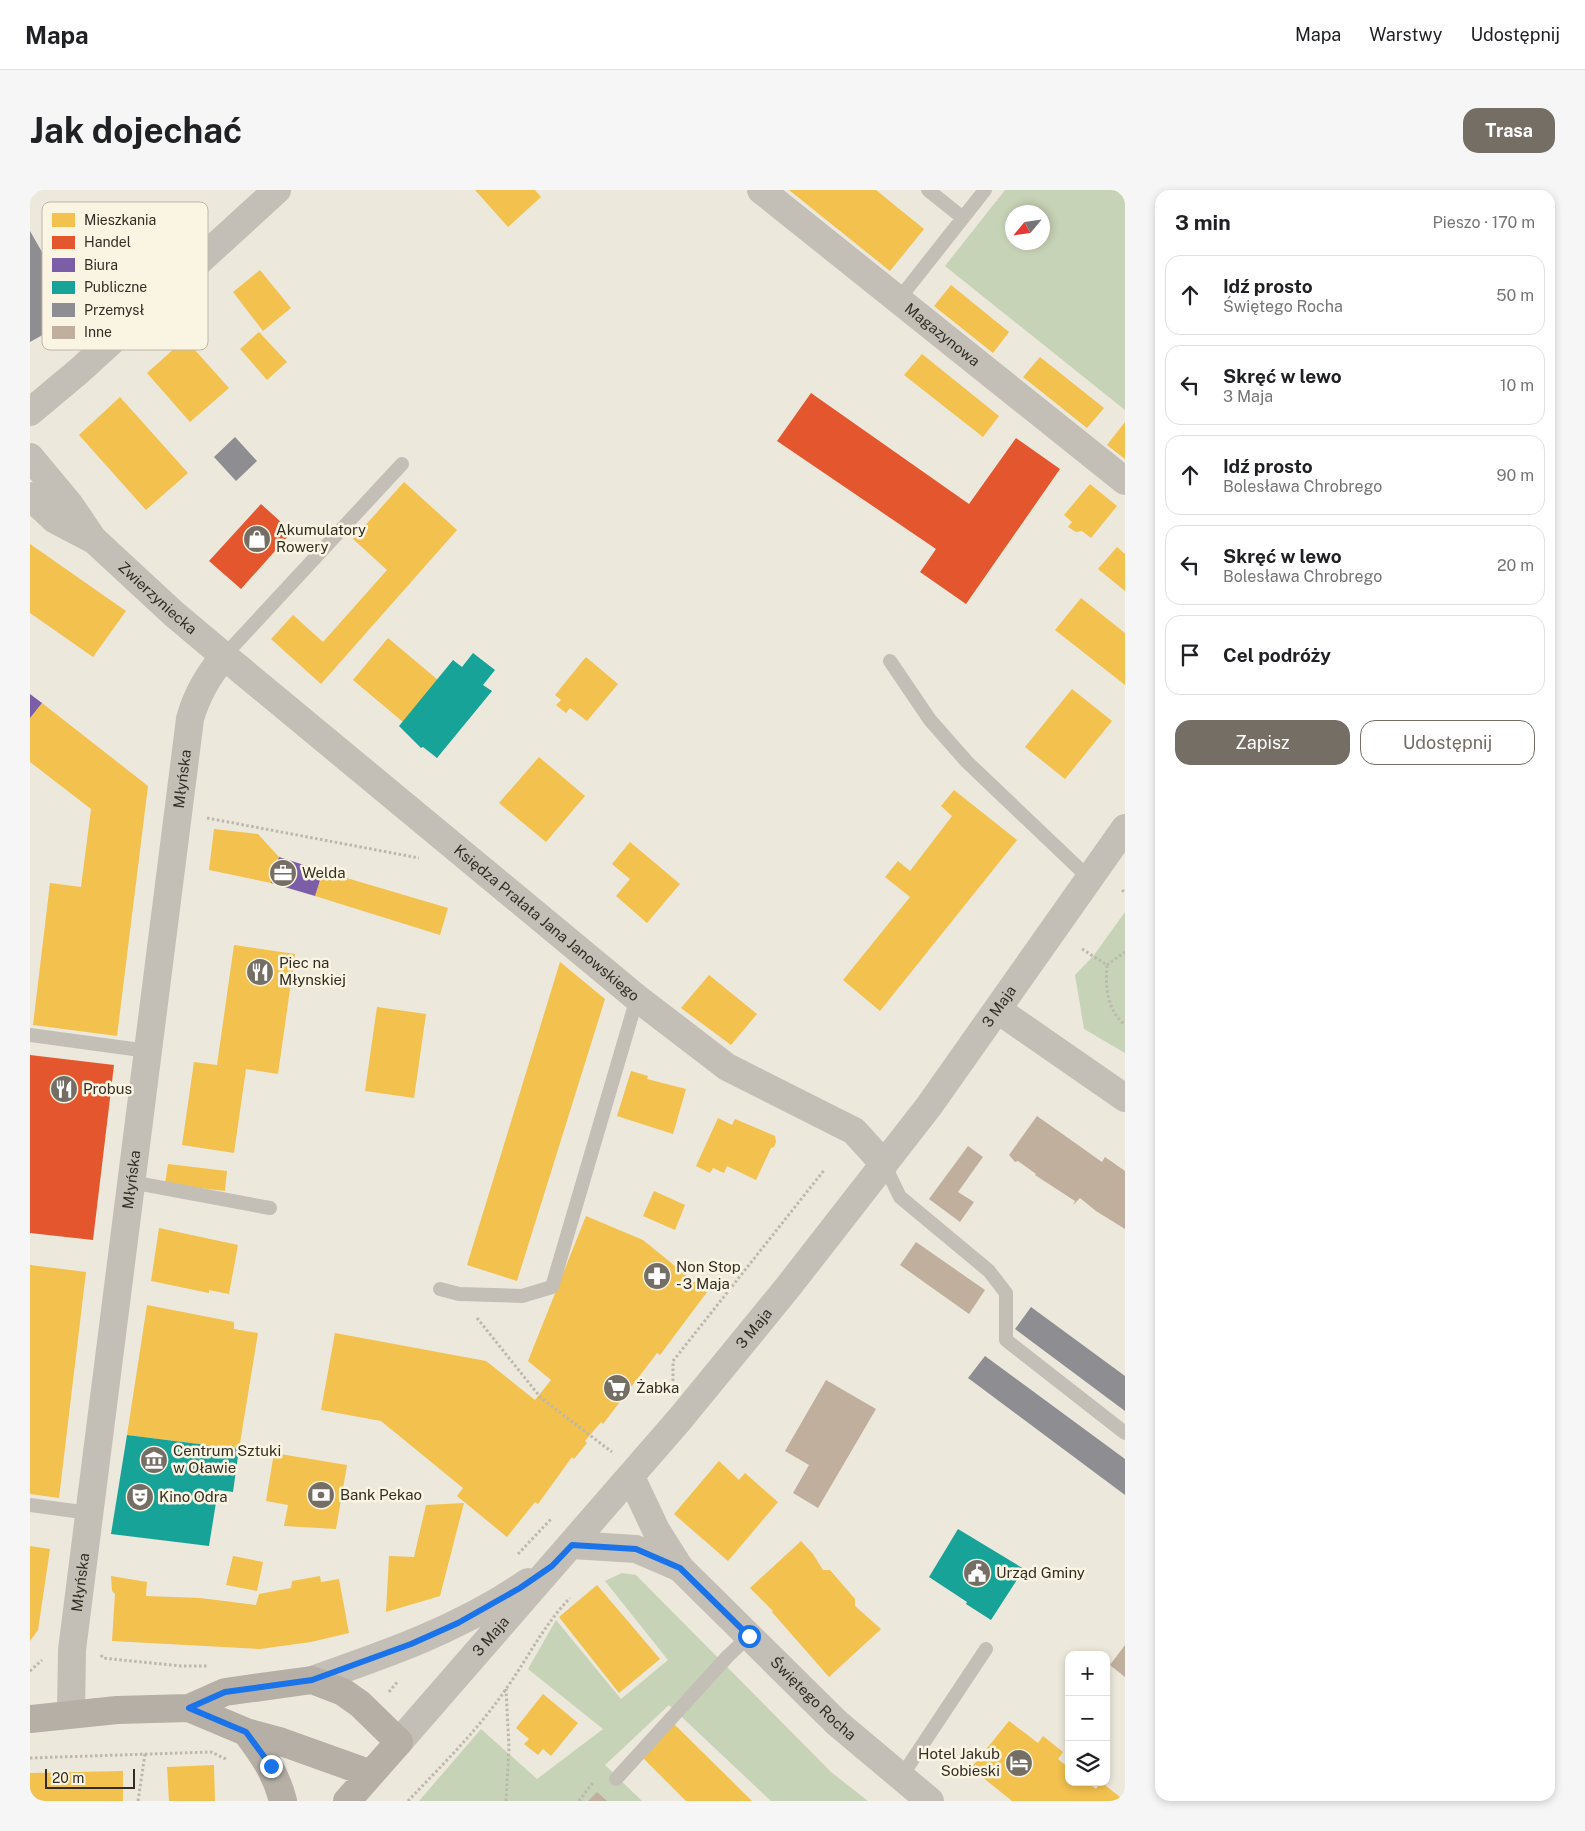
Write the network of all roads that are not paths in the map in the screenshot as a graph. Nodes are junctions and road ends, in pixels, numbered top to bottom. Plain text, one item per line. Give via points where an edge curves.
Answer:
1 (277, 190) edge
2 (761, 190) edge
3 (928, 190) edge
4 (985, 190) edge
5 (963, 218) junction
6 (208, 253) edge
7 (899, 299) junction
8 (102, 350) edge
9 (30, 412) edge
10 (30, 457) edge
11 (402, 464) dead end
12 (1125, 482) edge
13 (30, 496) edge
14 (93, 539) junction
15 (224, 656) junction
16 (890, 661) dead end
17 (1125, 828) edge
18 (1090, 879) junction
19 (637, 998) junction
20 (998, 1010) junction
21 (30, 1036) edge
22 (148, 1051) junction
23 (1125, 1098) edge
24 (884, 1164) junction
25 (131, 1182) junction
26 (270, 1208) dead end
27 (440, 1289) dead end
28 (1125, 1433) edge
29 (631, 1477) junction
30 (30, 1505) edge
31 (89, 1513) junction
32 (572, 1545) junction
33 (552, 1566) junction
34 (680, 1568) junction
35 (749, 1636) junction
36 (986, 1650) dead end
37 (312, 1680) junction
38 (189, 1708) junction
39 (71, 1714) junction
40 (30, 1719) edge
41 (246, 1732) junction
42 (399, 1742) junction
43 (371, 1774) junction
44 (901, 1777) junction
45 (616, 1779) dead end
46 (283, 1801) edge
47 (348, 1801) edge
48 (930, 1801) edge

1 - 6 street
2 - 7 street, Magazynowa
3 - 5 lane
4 - 5 lane
5 - 7 lane
7 - 12 street, Magazynowa
8 - 9 street
10 - 14 street, Zwierzyniecka
11 - 15 lane
13 - 14 street, Zwierzyniecka via 54,519
14 - 15 street, Zwierzyniecka
15 - 19 street, Księdza Prałata Jana Janowskiego
15 - 22 street, Młyńska via 196,698 190,719
16 - 18 lane via 930,720 967,762
17 - 18 street, 3 Maja
18 - 20 street, 3 Maja
19 - 24 street, Księdza Prałata Jana Janowskiego via 727,1067 854,1131
19 - 27 lane via 552,1287 522,1296 459,1294
20 - 23 street
20 - 24 street, 3 Maja
21 - 22 lane
22 - 25 street, Młyńska
24 - 28 lane via 900,1197 989,1272 1006,1293 1006,1340
24 - 29 street, 3 Maja via 788,1287
25 - 26 lane
25 - 31 street, Młyńska
29 - 32 street, 3 Maja
29 - 34 street, Świętego Rocha via 656,1530
30 - 31 lane
31 - 39 street, Młyńska via 72,1650
32 - 33 street, 3 Maja
32 - 34 street, Świętego Rocha via 636,1549
33 - 37 street via 458,1623
33 - 42 street, 3 Maja
34 - 35 street, Świętego Rocha
35 - 44 street, Świętego Rocha via 838,1723
35 - 45 lane
36 - 44 lane
37 - 38 main road via 225,1692
37 - 42 main road via 343,1692 360,1704
38 - 39 main road
38 - 41 main road
39 - 40 main road
41 - 43 main road
41 - 46 main road via 271,1766
42 - 43 main road, 3 Maja
43 - 47 main road, 3 Maja
44 - 48 street, Świętego Rocha

